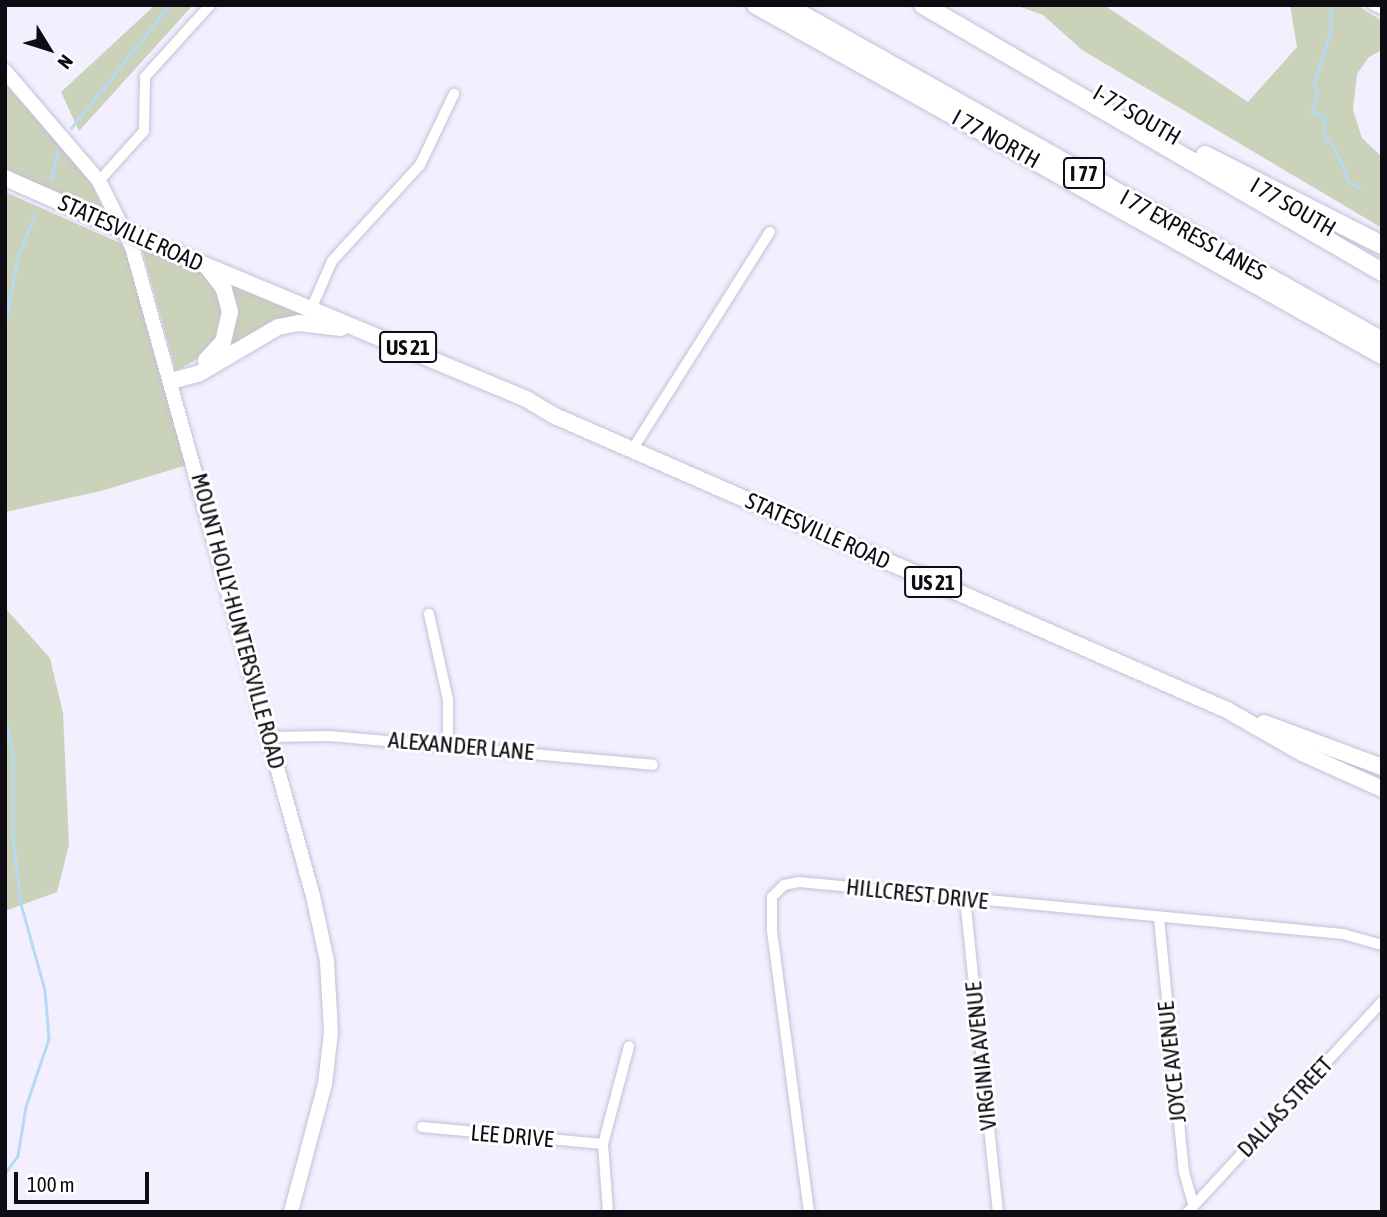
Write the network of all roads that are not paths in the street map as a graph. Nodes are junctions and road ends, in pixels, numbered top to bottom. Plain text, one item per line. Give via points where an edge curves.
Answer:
1 (210, 5) edge
2 (756, 5) edge
3 (785, 5) edge
4 (923, 5) edge
5 (946, 5) edge
6 (1373, 5) edge
7 (1382, 9) edge
8 (5, 71) edge
9 (454, 94) dead end
10 (1205, 155) junction
11 (5, 172) edge
12 (5, 178) edge
13 (99, 181) junction
14 (37, 192) junction
15 (770, 232) dead end
16 (1382, 245) edge
17 (1382, 258) edge
18 (206, 266) junction
19 (1382, 272) edge
20 (1255, 285) junction
21 (257, 287) junction
22 (312, 307) junction
23 (341, 328) junction
24 (1382, 341) edge
25 (1382, 355) edge
26 (1382, 368) edge
27 (171, 381) junction
28 (555, 416) junction
29 (632, 450) junction
30 (429, 614) dead end
31 (1235, 714) junction
32 (270, 737) junction
33 (448, 744) junction
34 (653, 765) dead end
35 (1382, 767) edge
36 (1382, 789) edge
37 (965, 899) junction
38 (1159, 918) junction
39 (1382, 945) edge
40 (1382, 1002) edge
41 (629, 1046) dead end
42 (422, 1127) dead end
43 (603, 1144) junction
44 (1191, 1209) edge
45 (291, 1212) edge
46 (608, 1212) edge
47 (809, 1212) edge
48 (998, 1212) edge

1 - 13 street via 145,77 144,131
2 - 20 highway, I 77 NORTH / I 77
3 - 24 highway, I 77 EXPRESS LANES / I 77
4 - 19 highway
5 - 10 highway, I-77 SOUTH
6 - 7 street
8 - 13 main road, MOUNT HOLLY-HUNTERSVILLE ROAD
9 - 22 street via 420,165 332,261
10 - 16 highway
10 - 17 highway, I 77 SOUTH
11 - 14 main road
12 - 14 main road, STATESVILLE ROAD / US 21
13 - 27 main road, MOUNT HOLLY-HUNTERSVILLE ROAD via 132,247
14 - 18 main road, STATESVILLE ROAD / US 21, bridge
15 - 29 street
18 - 21 main road, STATESVILLE ROAD / US 21
18 - 27 main road via 228,296 226,335 209,358
20 - 25 highway, I 77 NORTH / I 77
20 - 26 highway via 1279,306
21 - 22 main road, STATESVILLE ROAD / US 21
21 - 23 main road, STATESVILLE ROAD / US 21
22 - 28 main road, STATESVILLE ROAD / US 21 via 528,400
23 - 27 main road via 299,323 278,327 198,374
23 - 28 main road, STATESVILLE ROAD / US 21 via 525,408
27 - 32 main road, MOUNT HOLLY-HUNTERSVILLE ROAD
28 - 29 main road, STATESVILLE ROAD / US 21
29 - 31 main road, STATESVILLE ROAD / US 21
30 - 33 street via 448,701
31 - 35 main road, STATESVILLE ROAD / US 21
31 - 36 main road, STATESVILLE ROAD / US 21 via 1302,753
32 - 33 street, ALEXANDER LANE via 298,734
32 - 45 main road, MOUNT HOLLY-HUNTERSVILLE ROAD via 313,896 331,996 325,1084
33 - 34 street, ALEXANDER LANE
37 - 38 street, HILLCREST DRIVE
37 - 47 street, HILLCREST DRIVE via 799,882 784,885 772,897 773,943
37 - 48 street, VIRGINIA AVENUE
38 - 39 street, HILLCREST DRIVE via 1343,934
38 - 44 street, JOYCE AVENUE
40 - 44 street, DALLAS STREET
41 - 43 street
42 - 43 street, LEE DRIVE
43 - 46 street

